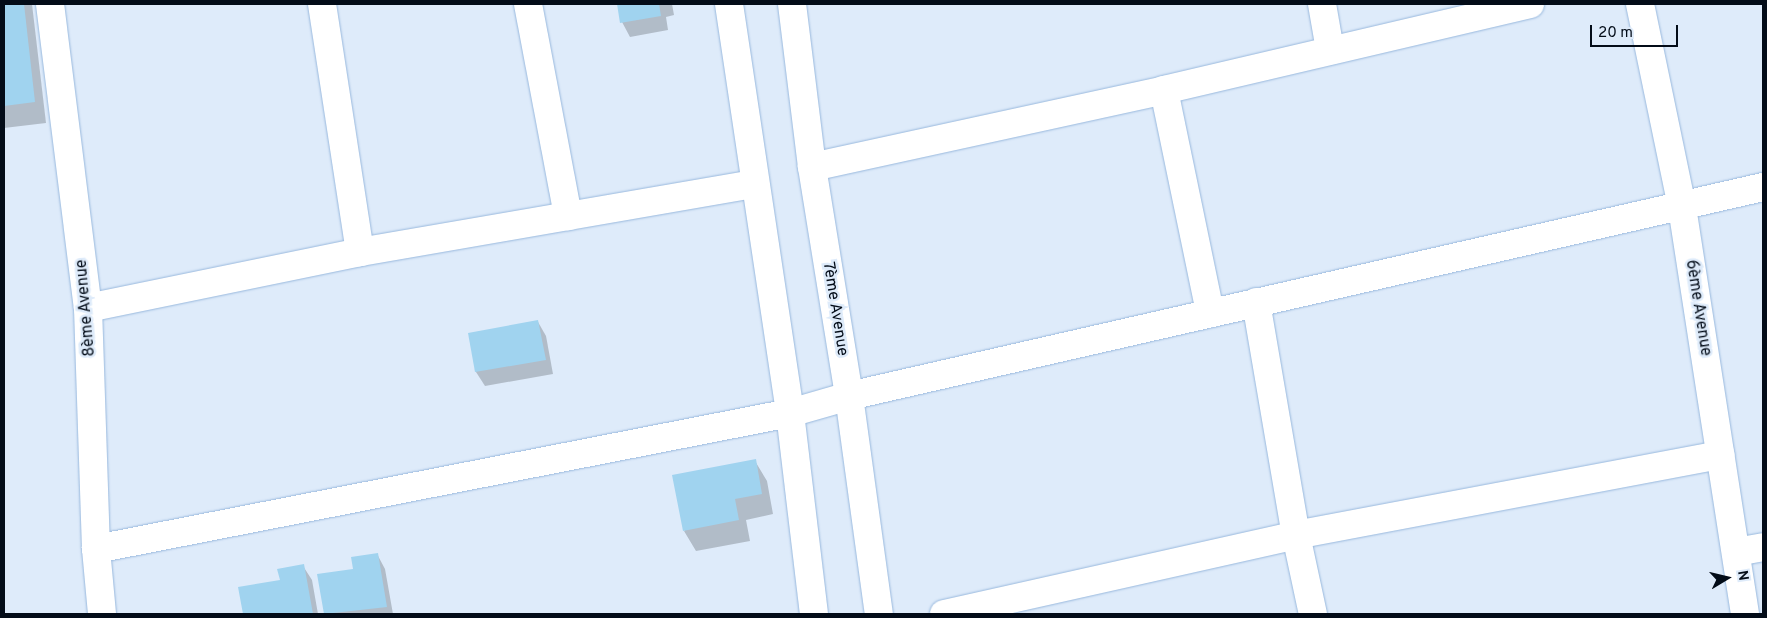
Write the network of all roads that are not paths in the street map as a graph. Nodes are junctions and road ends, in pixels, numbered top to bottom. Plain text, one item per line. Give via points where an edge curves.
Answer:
1 (50, 4) edge
2 (322, 4) edge
3 (528, 4) edge
4 (730, 4) edge
5 (792, 4) edge
6 (1322, 4) edge
7 (1530, 4) edge
8 (1640, 4) edge
9 (1330, 50) junction
10 (1164, 90) junction
11 (812, 167) junction
12 (754, 184) junction
13 (1763, 187) edge
14 (1682, 207) junction
15 (568, 216) junction
16 (360, 252) junction
17 (1256, 302) junction
18 (88, 308) junction
19 (1210, 313) junction
20 (849, 396) junction
21 (790, 413) junction
22 (1721, 455) junction
23 (1296, 535) junction
24 (1763, 547) edge
25 (96, 549) junction
26 (1736, 552) junction
27 (102, 614) edge
28 (814, 614) edge
29 (879, 614) edge
30 (944, 614) edge
31 (1313, 614) edge
32 (1745, 614) edge

1 - 18 street, 8ème Avenue
2 - 16 street
3 - 15 street
4 - 12 street
5 - 11 street, 7ème Avenue
6 - 9 street
7 - 9 street
8 - 14 street, 6ème Avenue
9 - 10 street
10 - 11 street
10 - 19 street
11 - 20 street, 7ème Avenue
12 - 15 street
12 - 21 street
13 - 14 street
14 - 17 street
14 - 22 street, 6ème Avenue
15 - 16 street
16 - 18 street
17 - 19 street
17 - 23 street
18 - 25 street, 8ème Avenue
19 - 20 street
20 - 21 street
20 - 29 street, 7ème Avenue
21 - 25 street
21 - 28 street
22 - 23 street
22 - 26 street, 6ème Avenue
23 - 30 street
23 - 31 street
24 - 26 street
25 - 27 street, 8ème Avenue
26 - 32 street, 6ème Avenue

